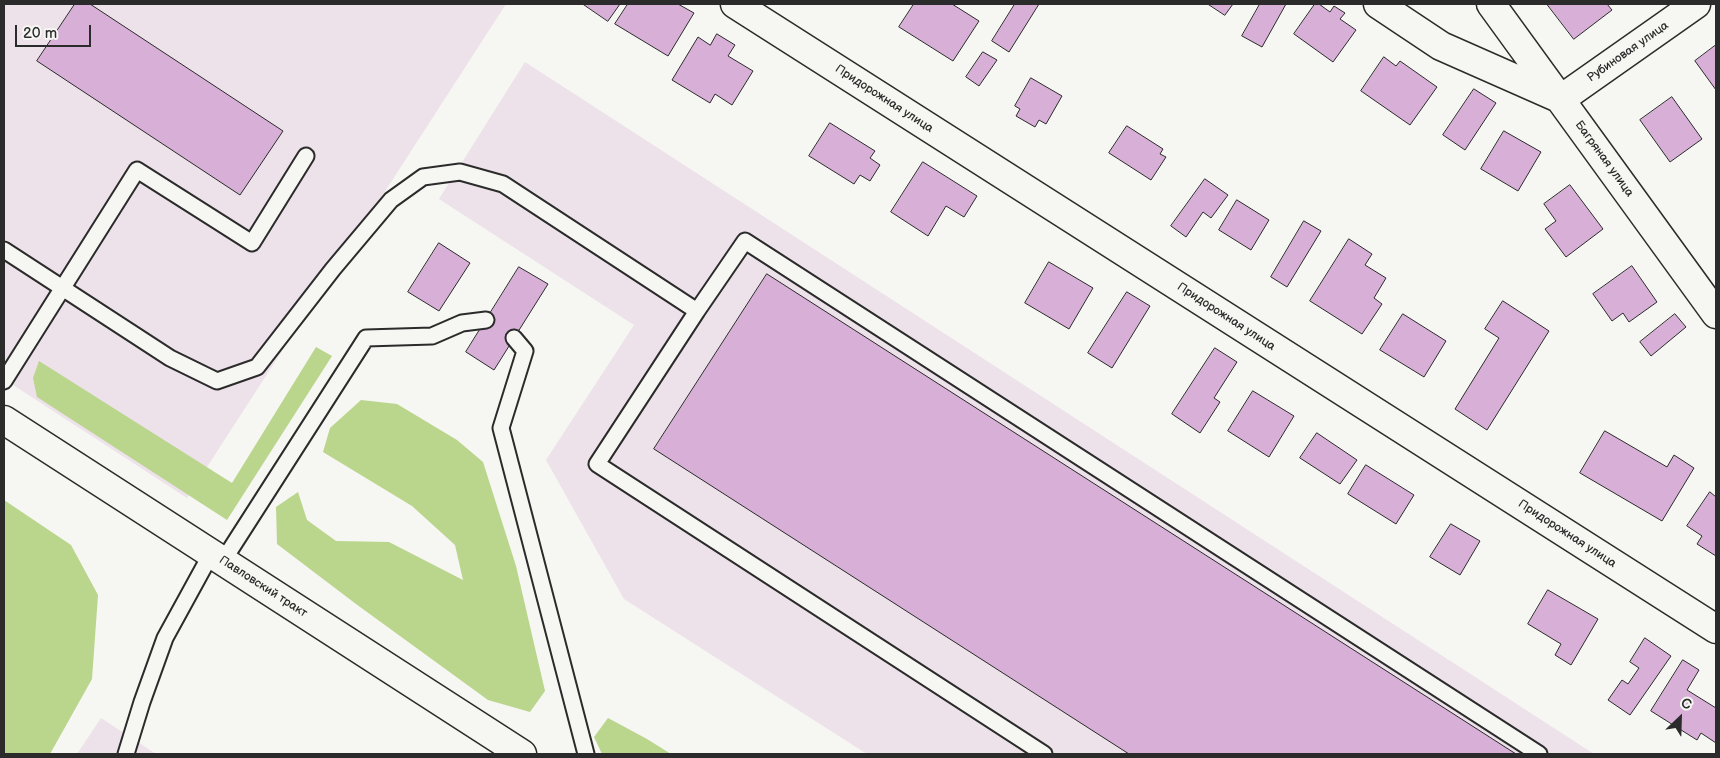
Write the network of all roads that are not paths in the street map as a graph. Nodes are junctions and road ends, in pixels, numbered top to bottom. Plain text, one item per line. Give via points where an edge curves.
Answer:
1 (735, 4) edge
2 (1378, 4) edge
3 (1491, 4) edge
4 (1696, 4) edge
5 (1561, 99) junction
6 (306, 156) dead end
7 (4, 250) edge
8 (62, 289) junction
9 (696, 311) junction
10 (1716, 314) edge
11 (486, 320) dead end
12 (514, 338) dead end
13 (4, 381) edge
14 (4, 420) edge
15 (217, 558) junction
16 (1716, 629) edge
17 (126, 754) edge
18 (522, 754) edge
19 (586, 754) edge
20 (1044, 754) edge
21 (1539, 754) edge

1 - 16 street, Придорожная улица
2 - 5 street via 1441,46
3 - 5 street, Багряная улица
4 - 5 street, Рубиновая улица
5 - 10 street, Багряная улица
6 - 8 lane via 252,243 137,170
7 - 8 lane
8 - 9 lane via 170,358 217,381 257,367 391,200 423,177 460,172 503,184
8 - 13 lane
9 - 20 lane via 597,464
9 - 21 lane via 745,241
11 - 15 lane via 462,323 432,336 366,338
12 - 19 lane via 525,351 501,428
14 - 15 street, Павловский тракт
15 - 17 lane via 165,638
15 - 18 street, Павловский тракт

